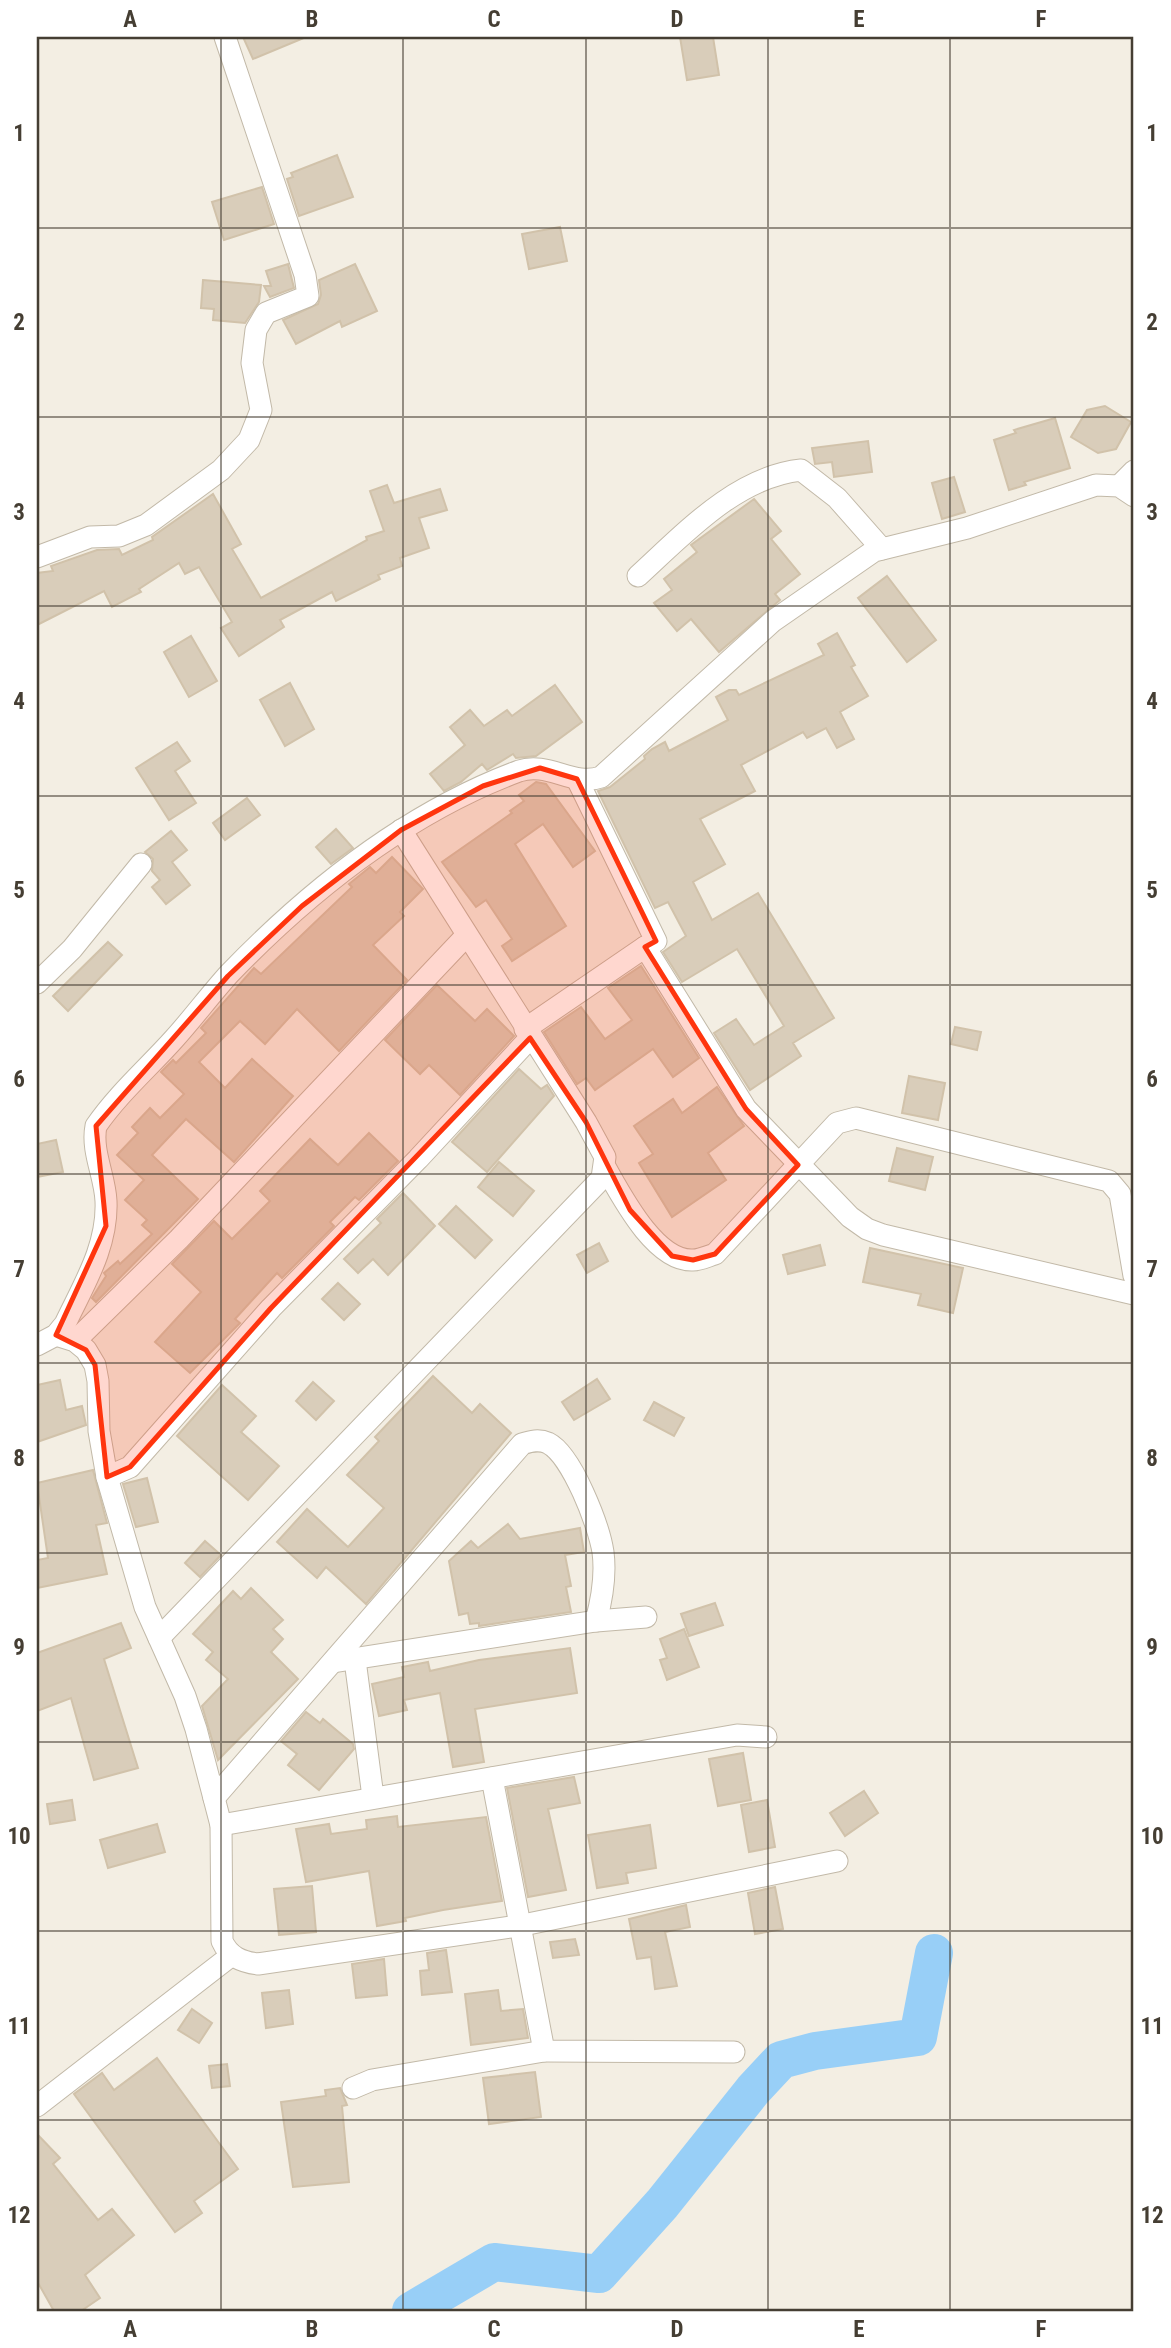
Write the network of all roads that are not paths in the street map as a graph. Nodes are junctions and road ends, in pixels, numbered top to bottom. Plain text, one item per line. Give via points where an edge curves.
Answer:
1 (225, 37) edge
2 (1129, 485) edge
3 (882, 549) junction
4 (37, 557) edge
5 (638, 576) dead end
6 (578, 779) junction
7 (401, 831) junction
8 (141, 864) dead end
9 (466, 936) junction
10 (645, 947) junction
11 (37, 983) edge
12 (528, 1033) junction
13 (799, 1165) junction
14 (605, 1167) junction
15 (1134, 1276) edge
16 (1134, 1294) edge
17 (66, 1338) junction
18 (37, 1345) edge
19 (107, 1478) junction
20 (646, 1617) dead end
21 (596, 1621) junction
22 (159, 1638) junction
23 (355, 1660) junction
24 (333, 1662) junction
25 (766, 1738) dead end
26 (492, 1778) junction
27 (373, 1797) junction
28 (214, 1798) junction
29 (221, 1825) junction
30 (837, 1861) dead end
31 (518, 1926) junction
32 (232, 1955) junction
33 (544, 2051) junction
34 (734, 2052) dead end
35 (353, 2088) dead end
36 (37, 2106) edge

1 - 4 street via 305,275 308,296 266,313 256,330 252,363 261,410 249,440 220,470 146,525 118,536 90,537
2 - 3 street via 1096,485 967,528
3 - 5 street via 837,498 801,470 776,473 743,490 696,523
3 - 6 street via 845,568 773,621 609,772 593,780
6 - 7 street via 548,770 523,770 461,795
6 - 10 street via 656,941
7 - 9 street
7 - 17 street via 341,874 266,938 102,1119 94,1138 103,1173 106,1226 102,1246 65,1324
8 - 11 street via 72,949
9 - 12 street
9 - 17 street via 179,1239
10 - 12 street
10 - 13 street via 746,1109
12 - 14 street via 586,1122 605,1157
12 - 19 street via 418,1159 271,1308 130,1467
13 - 14 street via 715,1254 693,1261 672,1256 652,1237
13 - 15 street via 837,1123 856,1118 1109,1181 1121,1194
13 - 16 street via 867,1229
14 - 22 street via 602,1178 524,1261
17 - 18 street
17 - 19 street via 86,1350 95,1365
19 - 22 street via 145,1607
20 - 21 street
21 - 23 street
21 - 24 street via 604,1574 599,1532 589,1504 557,1450 534,1440 522,1444
22 - 28 street via 185,1696
23 - 24 street
23 - 27 street
24 - 28 street
25 - 26 street via 737,1735
26 - 27 street
26 - 31 street
27 - 29 street
28 - 29 street
29 - 32 street via 222,1941
30 - 31 street
31 - 32 street via 258,1964
31 - 33 street
32 - 36 street
33 - 34 street
33 - 35 street via 372,2080

